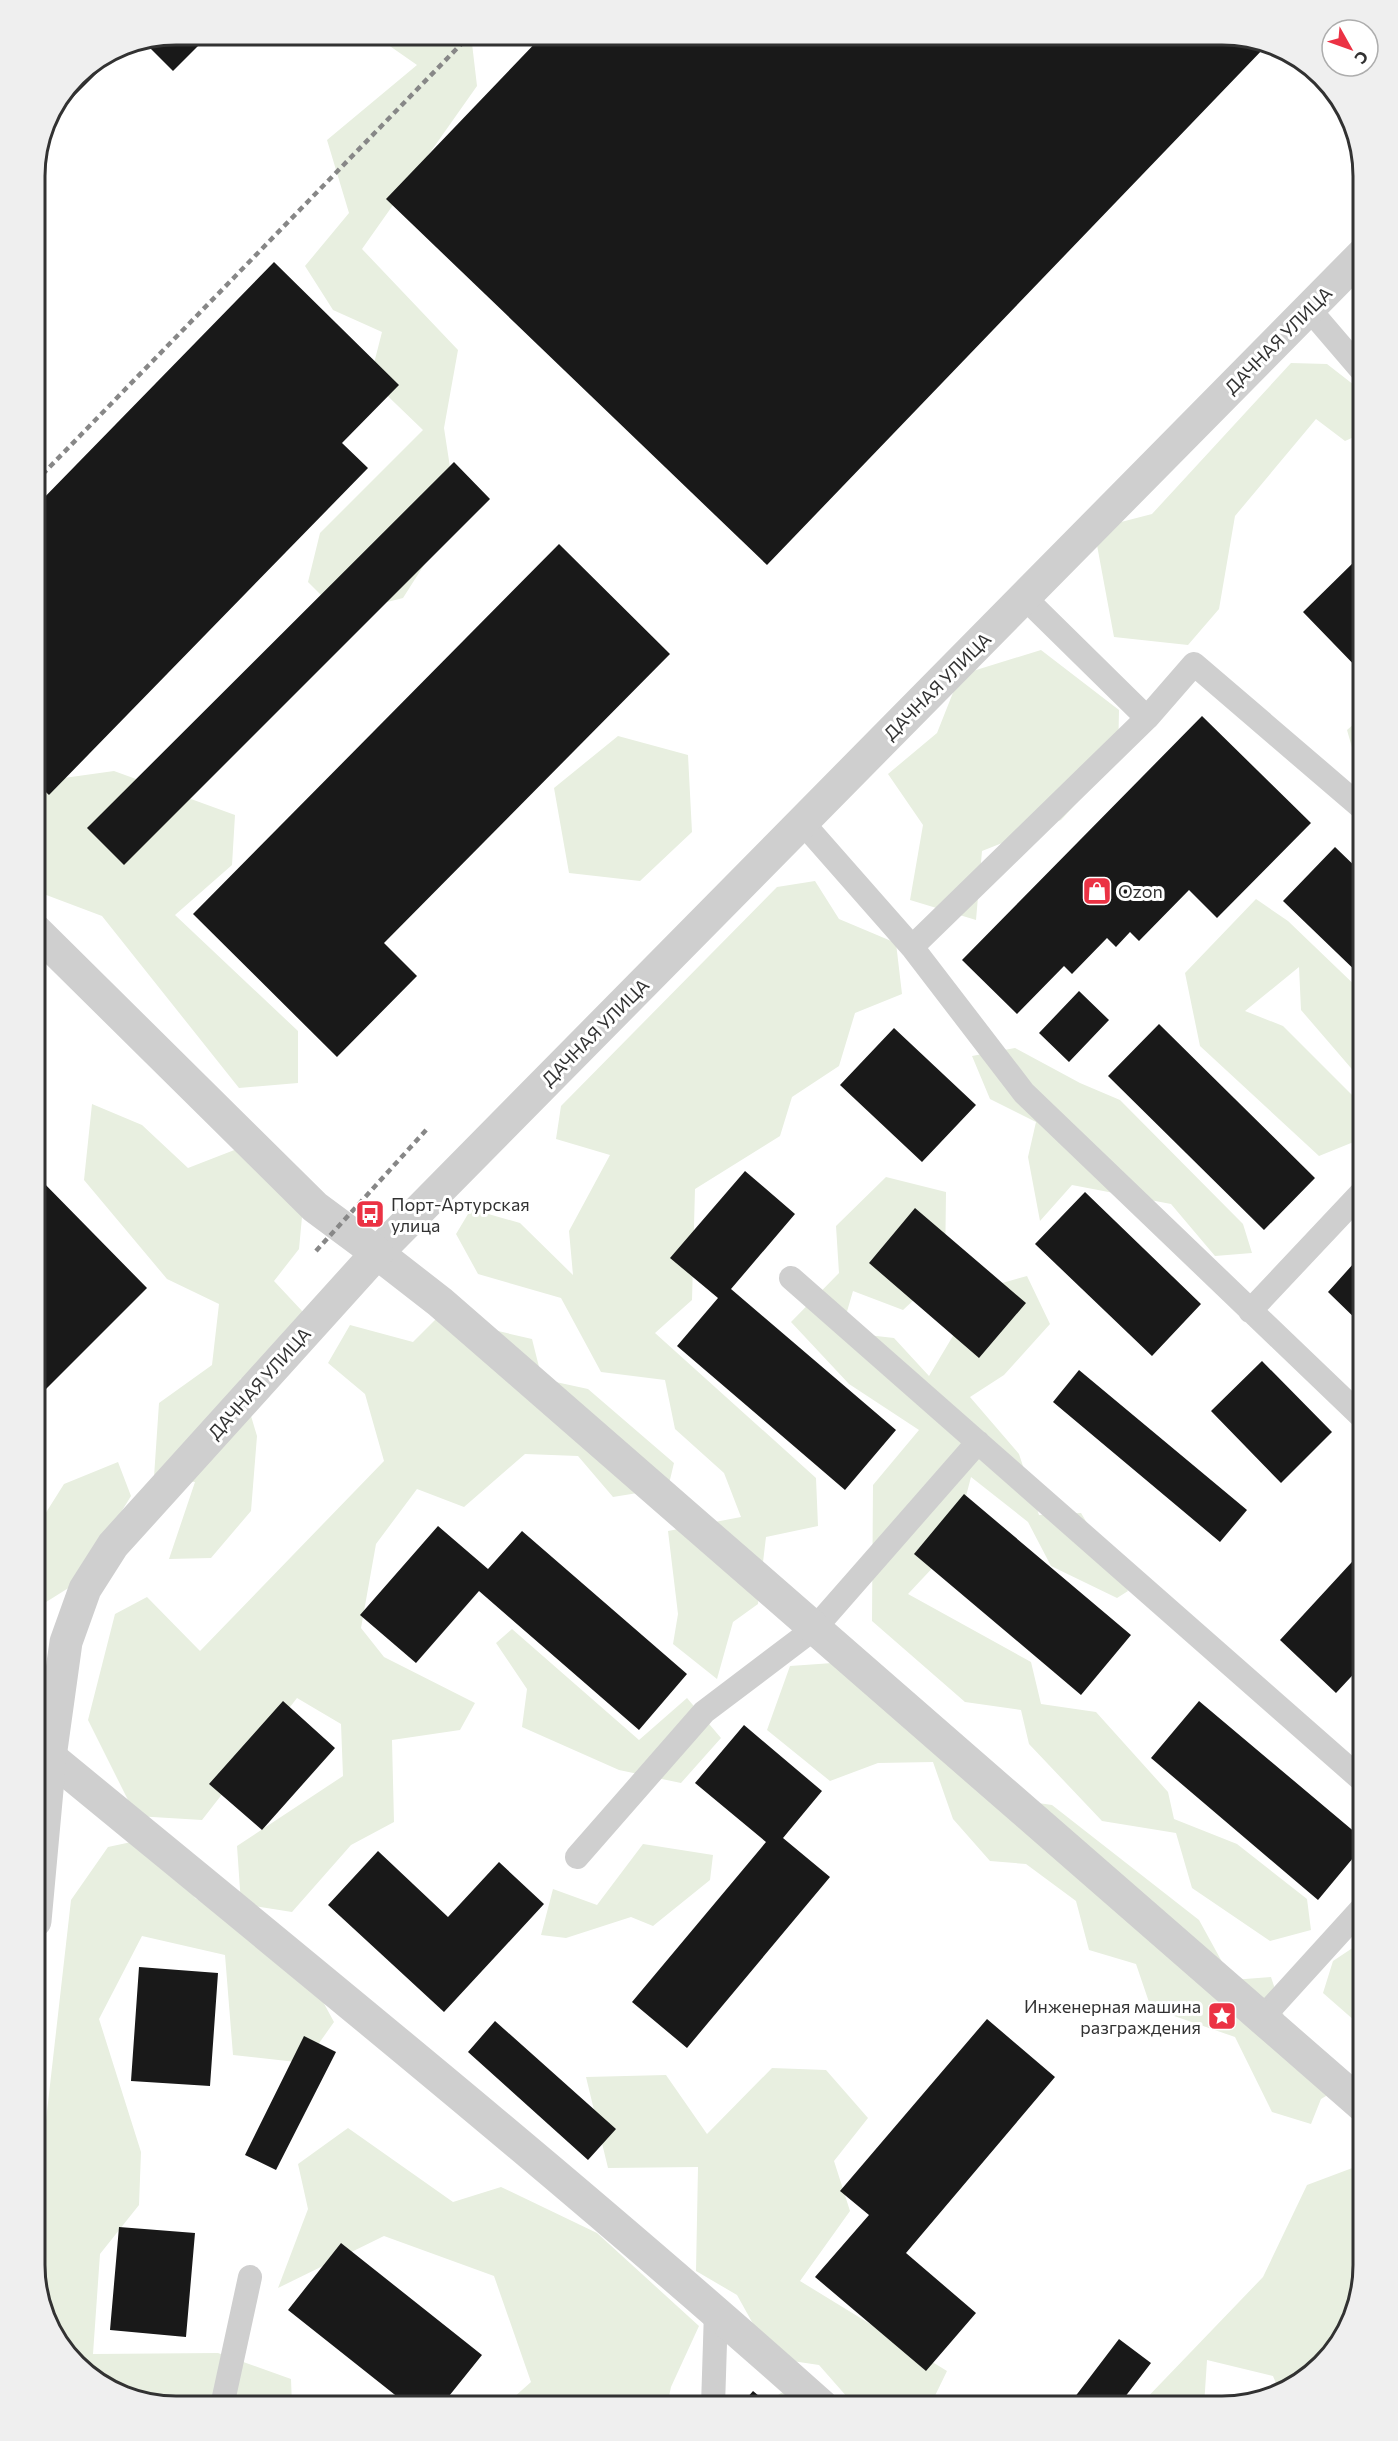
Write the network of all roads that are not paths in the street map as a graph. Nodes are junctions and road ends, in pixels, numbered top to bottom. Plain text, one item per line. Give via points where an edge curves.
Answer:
1 (1353, 265) edge
2 (1309, 309) junction
3 (1353, 359) edge
4 (1024, 597) junction
5 (1147, 718) junction
6 (1353, 800) edge
7 (802, 822) junction
8 (45, 940) edge
9 (912, 947) junction
10 (1353, 1203) edge
11 (377, 1253) junction
12 (791, 1278) dead end
13 (1250, 1311) junction
14 (1353, 1408) edge
15 (978, 1442) junction
16 (815, 1628) junction
17 (50, 1757) junction
18 (1353, 1771) edge
19 (45, 1808) edge
20 (577, 1857) dead end
21 (1353, 1919) edge
22 (1263, 2018) junction
23 (1353, 2096) edge
24 (250, 2277) dead end
25 (716, 2311) junction
26 (224, 2396) edge
27 (713, 2396) edge
28 (811, 2396) edge

1 - 2 street, ДАЧНАЯ УЛИЦА
2 - 3 lane
2 - 4 street, ДАЧНАЯ УЛИЦА
4 - 5 lane
4 - 7 street, ДАЧНАЯ УЛИЦА
5 - 6 lane via 1194,664
5 - 9 lane
7 - 9 lane
7 - 11 street, ДАЧНАЯ УЛИЦА
8 - 11 street via 315,1207
9 - 13 lane via 1024,1093
10 - 13 lane
11 - 16 street via 440,1302
11 - 17 street, ДАЧНАЯ УЛИЦА via 113,1545 85,1589 66,1642
12 - 15 lane
13 - 14 lane
15 - 16 lane
15 - 18 lane
16 - 20 lane via 704,1712
16 - 22 street
17 - 19 street, ДАЧНАЯ УЛИЦА
17 - 25 street
21 - 22 lane
22 - 23 street
24 - 26 lane
25 - 27 lane
25 - 28 street

